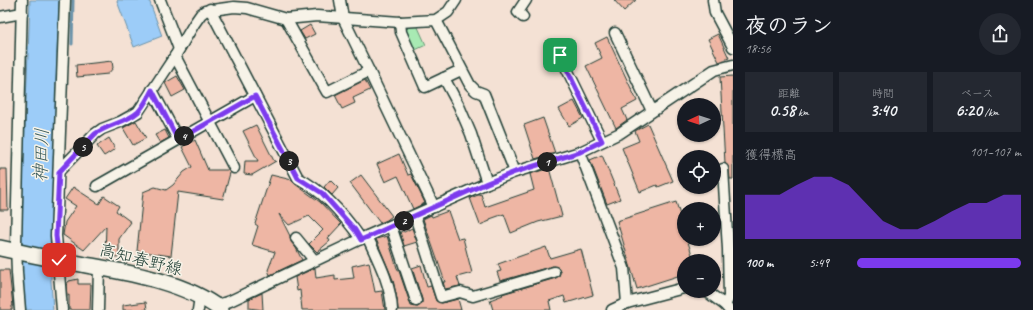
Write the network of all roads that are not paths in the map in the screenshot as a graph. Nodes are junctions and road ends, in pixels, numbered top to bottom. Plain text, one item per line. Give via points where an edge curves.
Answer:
1 (22, 0) edge
2 (65, 0) edge
3 (160, 0) edge
4 (340, 0) edge
5 (456, 0) edge
6 (526, 0) edge
7 (713, 0) edge
8 (210, 9) junction
9 (22, 13) junction
10 (0, 17) edge
11 (523, 17) dead end
12 (343, 18) junction
13 (286, 19) junction
14 (436, 20) junction
15 (400, 22) junction
16 (615, 32) dead end
17 (733, 47) edge
18 (177, 53) junction
19 (560, 55) dead end
20 (733, 64) edge
21 (461, 70) junction
22 (369, 71) junction
23 (444, 78) junction
24 (152, 90) junction
25 (255, 96) junction
26 (652, 111) junction
27 (210, 121) junction
28 (178, 140) junction
29 (602, 141) junction
30 (580, 152) junction
31 (234, 168) dead end
32 (723, 169) dead end
33 (59, 172) junction
34 (515, 172) junction
35 (487, 183) junction
36 (97, 186) dead end
37 (434, 207) junction
38 (416, 216) junction
39 (391, 226) junction
40 (296, 238) dead end
41 (364, 238) junction
42 (0, 248) edge
43 (17, 252) junction
44 (57, 260) junction
45 (314, 260) junction
46 (99, 268) junction
47 (554, 272) dead end
48 (677, 290) edge
49 (715, 298) edge
50 (416, 301) dead end
51 (199, 303) edge
52 (626, 303) junction
53 (218, 308) edge
54 (727, 308) edge
55 (20, 310) edge
56 (62, 310) edge
57 (98, 310) edge
58 (392, 310) edge
59 (612, 310) edge

1 - 9 street
2 - 33 street
3 - 18 street
4 - 12 street
5 - 14 street via 448,12
6 - 11 street via 518,12
7 - 17 street via 715,13
8 - 13 street via 248,8
8 - 18 street via 201,14
8 - 25 street
9 - 10 street
9 - 43 street
12 - 13 street via 318,16
12 - 15 street
12 - 22 street
13 - 22 street via 327,92
14 - 15 street
14 - 21 street
15 - 23 street via 401,32 425,87
16 - 26 street
18 - 24 street
18 - 27 street
19 - 29 street
20 - 26 street via 714,70
21 - 23 street
21 - 34 street via 470,85 484,94
22 - 37 street
23 - 35 street via 471,134
24 - 28 street
24 - 33 street via 138,112 95,134
25 - 27 street
25 - 41 street via 298,178 322,193
26 - 29 street via 620,133
27 - 28 street
27 - 31 street
28 - 36 street
29 - 30 street
30 - 34 street
30 - 52 street via 624,268
32 - 54 street via 728,249
33 - 44 street
34 - 35 street
35 - 37 street
37 - 38 street
38 - 39 street
38 - 47 street via 441,297 460,292 473,296
39 - 41 street
39 - 50 street
40 - 45 street
41 - 45 street
41 - 58 street via 385,274
42 - 43 main road, 高知春野線
43 - 44 main road, 高知春野線
43 - 55 street via 16,273
44 - 46 main road, 高知春野線
44 - 56 street
45 - 53 street
46 - 51 main road, 高知春野線 via 186,290
46 - 57 street
48 - 52 street
49 - 54 street
51 - 53 main road, 高知春野線
52 - 59 street

